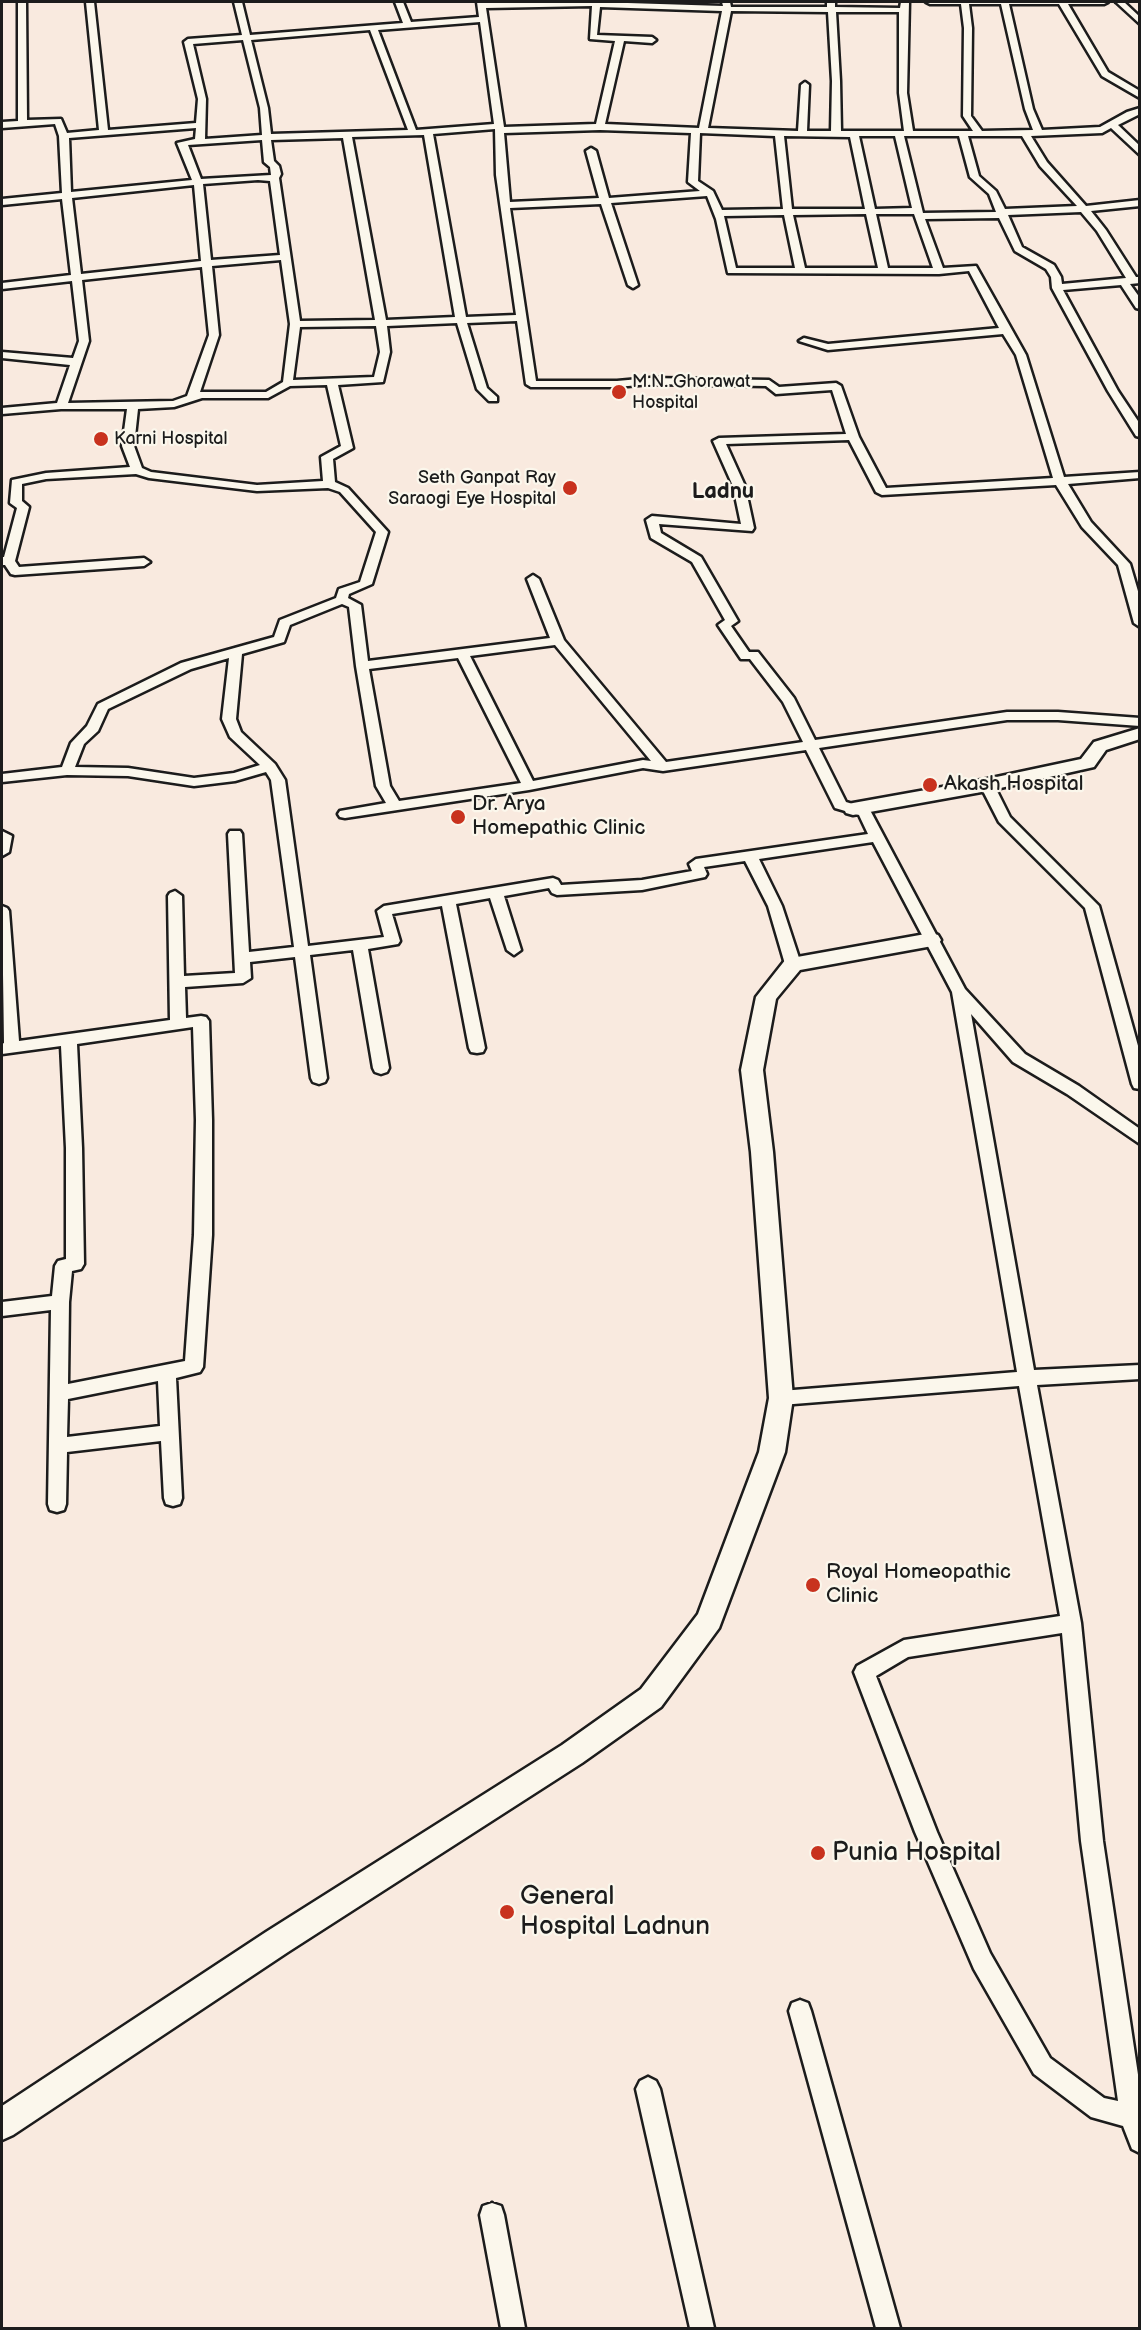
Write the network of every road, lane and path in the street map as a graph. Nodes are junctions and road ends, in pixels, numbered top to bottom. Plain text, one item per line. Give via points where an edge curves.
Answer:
1 (22, 2) edge
2 (90, 2) edge
3 (238, 2) edge
4 (399, 2) edge
5 (930, 2) edge
6 (965, 2) edge
7 (1004, 2) edge
8 (1062, 2) edge
9 (1104, 2) edge
10 (1120, 2) edge
11 (624, 3) edge
12 (481, 4) edge
13 (596, 4) junction
14 (661, 4) edge
15 (726, 5) edge
16 (796, 5) edge
17 (832, 6) edge
18 (904, 6) edge
19 (484, 19) junction
20 (1140, 22) edge
21 (408, 25) junction
22 (373, 27) junction
23 (246, 38) junction
24 (620, 39) junction
25 (652, 40) dead end
26 (804, 86) dead end
27 (1140, 95) edge
28 (1140, 111) edge
29 (23, 123) junction
30 (2, 124) edge
31 (1112, 124) junction
32 (201, 125) junction
33 (600, 127) junction
34 (499, 128) junction
35 (699, 130) junction
36 (428, 132) junction
37 (104, 133) junction
38 (413, 133) junction
39 (347, 134) junction
40 (779, 134) junction
41 (802, 134) junction
42 (836, 134) junction
43 (854, 134) junction
44 (1025, 134) junction
45 (1039, 134) junction
46 (904, 135) junction
47 (963, 135) junction
48 (981, 135) junction
49 (64, 136) junction
50 (266, 137) junction
51 (200, 140) junction
52 (591, 151) dead end
53 (1140, 152) edge
54 (274, 178) junction
55 (198, 182) junction
56 (710, 193) junction
57 (67, 197) junction
58 (605, 201) junction
59 (2, 202) edge
60 (505, 205) junction
61 (1137, 205) edge
62 (1084, 209) junction
63 (869, 212) junction
64 (718, 213) junction
65 (788, 213) junction
66 (919, 214) junction
67 (1002, 214) junction
68 (286, 258) junction
69 (206, 264) junction
70 (883, 269) junction
71 (800, 270) junction
72 (939, 271) junction
73 (76, 279) junction
74 (1132, 281) edge
75 (633, 285) dead end
76 (2, 286) edge
77 (1057, 288) junction
78 (1140, 306) edge
79 (522, 318) junction
80 (461, 320) junction
81 (381, 322) junction
82 (295, 324) junction
83 (1006, 331) junction
84 (804, 341) dead end
85 (2, 355) edge
86 (77, 362) junction
87 (331, 380) junction
88 (288, 383) junction
89 (192, 398) junction
90 (493, 399) dead end
91 (61, 406) junction
92 (132, 406) junction
93 (2, 411) edge
94 (1140, 434) edge
95 (853, 437) junction
96 (137, 470) junction
97 (1140, 475) edge
98 (1060, 481) junction
99 (329, 484) junction
100 (5, 561) edge
101 (144, 562) dead end
102 (532, 579) dead end
103 (1137, 599) edge
104 (342, 600) junction
105 (1140, 623) edge
106 (558, 641) junction
107 (236, 652) junction
108 (463, 655) junction
109 (362, 666) junction
110 (1140, 722) edge
111 (1140, 733) edge
112 (811, 746) junction
113 (270, 767) junction
114 (663, 767) junction
115 (67, 771) junction
116 (2, 778) edge
117 (987, 785) junction
118 (529, 786) junction
119 (395, 806) junction
120 (854, 809) junction
121 (345, 814) dead end
122 (235, 834) dead end
123 (2, 835) edge
124 (874, 837) junction
125 (2, 852) edge
126 (750, 856) junction
127 (495, 892) junction
128 (175, 896) dead end
129 (448, 900) junction
130 (2, 911) edge
131 (931, 940) junction
132 (360, 945) junction
133 (514, 950) dead end
134 (302, 951) junction
135 (241, 958) junction
136 (793, 963) junction
137 (177, 982) junction
138 (958, 992) junction
139 (178, 1024) junction
140 (69, 1040) junction
141 (477, 1048) dead end
142 (7, 1049) edge
143 (1136, 1053) edge
144 (381, 1068) dead end
145 (319, 1078) dead end
146 (1140, 1084) edge
147 (1140, 1138) edge
148 (60, 1302) junction
149 (2, 1309) edge
150 (167, 1372) junction
151 (1140, 1372) edge
152 (1026, 1378) junction
153 (58, 1393) junction
154 (781, 1398) junction
155 (169, 1432) junction
156 (58, 1446) junction
157 (172, 1498) dead end
158 (57, 1504) dead end
159 (1071, 1623) junction
160 (800, 2011) dead end
161 (648, 2089) dead end
162 (1132, 2116) junction
163 (2, 2124) edge
164 (1140, 2141) edge
165 (492, 2215) dead end
166 (513, 2328) edge
167 (702, 2328) edge
168 (888, 2328) edge

1 - 29 street
2 - 37 street
3 - 23 street
4 - 21 street
5 - 6 street
6 - 7 street
6 - 48 street via 967,116
7 - 8 street
7 - 45 street via 1029,109
8 - 9 street
8 - 27 street via 1105,74
10 - 20 street
11 - 13 street
11 - 14 street
12 - 13 street
12 - 19 street
13 - 24 street via 593,38
14 - 15 street
15 - 16 street
15 - 35 street
16 - 17 street
17 - 18 street
17 - 42 street
18 - 46 street
19 - 21 street
19 - 34 street
21 - 22 street
22 - 23 street
22 - 38 street
23 - 32 street via 188,42 202,99
23 - 50 street via 264,108
24 - 25 street
24 - 33 street
26 - 41 street
28 - 31 street
29 - 30 street
29 - 49 street via 58,121
31 - 45 street via 1102,130
31 - 53 street
32 - 37 street
32 - 51 street
33 - 34 street
33 - 35 street
34 - 36 street
34 - 60 street
35 - 40 street
35 - 56 street via 693,182
36 - 38 street
36 - 80 street
37 - 49 street
38 - 39 street
39 - 50 street
39 - 81 street
40 - 41 street
40 - 65 street
41 - 42 street
42 - 43 street
43 - 46 street
43 - 63 street
44 - 45 street
44 - 48 street
44 - 62 street via 1043,164
46 - 47 street
46 - 66 street
47 - 48 street
47 - 67 street via 975,177 993,193
49 - 57 street
50 - 51 street
50 - 54 street
51 - 55 street via 182,143
52 - 58 street
54 - 55 street
54 - 68 street
55 - 57 street
55 - 69 street
56 - 58 street
56 - 64 street
57 - 59 street
57 - 73 street
58 - 60 street
58 - 75 street
60 - 79 street
61 - 62 street
62 - 67 street
62 - 74 street
63 - 65 street
63 - 66 street
63 - 70 street
64 - 65 street
64 - 71 street via 732,272
65 - 71 street
66 - 67 street
66 - 72 street
67 - 77 street via 1018,249 1050,267
68 - 69 street
68 - 82 street
69 - 73 street
69 - 89 street via 214,335
70 - 71 street
70 - 72 street
72 - 83 street via 972,268
73 - 76 street
73 - 86 street via 84,341
74 - 77 street
74 - 78 street
77 - 94 street
79 - 80 street
79 - 95 street via 531,384 769,383 776,391 836,387
80 - 81 street
80 - 90 street via 482,389
81 - 82 street
81 - 87 street via 385,352 379,380
82 - 88 street
83 - 84 street via 828,347
83 - 98 street via 1021,355
85 - 86 street
86 - 91 street
87 - 88 street
87 - 99 street via 347,448 327,457
88 - 89 street via 268,395
89 - 92 street via 174,404
91 - 92 street
91 - 93 street
92 - 96 street via 128,446
95 - 98 street via 882,492
95 - 112 street via 719,441 739,486 748,528 652,520 655,535 697,560 732,621 724,625 789,701
96 - 99 street via 149,475 257,488
96 - 100 street via 46,476 16,482 16,503 23,507
97 - 98 street
98 - 103 street via 1086,524 1124,564
99 - 104 street via 344,490 382,532 366,584 344,592
100 - 101 street via 15,571
102 - 106 street
103 - 105 street
104 - 107 street via 284,623 280,639
104 - 109 street via 355,605
106 - 108 street
106 - 114 street
107 - 113 street via 229,719 235,734
107 - 115 street via 186,666 103,707 93,728 78,742
108 - 109 street
108 - 118 street
109 - 119 street via 383,786
110 - 112 street via 1007,716
111 - 117 street via 1100,746 1087,763
112 - 114 street
112 - 120 street via 840,805
113 - 115 street via 235,777 194,782 128,772
113 - 134 street via 278,780
114 - 118 street via 643,764
115 - 116 street
117 - 120 street
117 - 143 street via 1004,819 1092,906
118 - 119 street
119 - 121 street
120 - 124 street via 864,812
122 - 135 street
123 - 125 street
124 - 126 street
124 - 131 street
126 - 127 street via 696,864 700,874 642,885 556,891 552,883
126 - 136 street via 775,906
127 - 129 street
127 - 133 street
128 - 137 street
129 - 132 street via 384,911 393,941
129 - 141 street
130 - 142 street
131 - 136 street
131 - 138 street
132 - 134 street
132 - 144 street
134 - 135 street
134 - 145 street
135 - 137 street via 243,978
136 - 154 street via 766,997 752,1070
137 - 139 street
138 - 147 street via 1019,1058 1073,1090
138 - 152 street
139 - 140 street
139 - 150 street via 201,1021 203,1235 194,1367
140 - 142 street
140 - 148 street via 75,1264 64,1266
143 - 146 street
148 - 149 street
148 - 153 street
150 - 153 street
150 - 155 street
151 - 152 street
152 - 154 street
152 - 159 street
153 - 156 street
154 - 163 street via 772,1452 710,1620 651,1698 573,1754 277,1942
155 - 156 street
155 - 157 street
156 - 158 street
159 - 162 street via 1092,1841
159 - 162 street via 904,1649 864,1672 926,1832 982,1961 1042,2066 1099,2109
160 - 168 street
161 - 167 street
162 - 164 street
165 - 166 street

